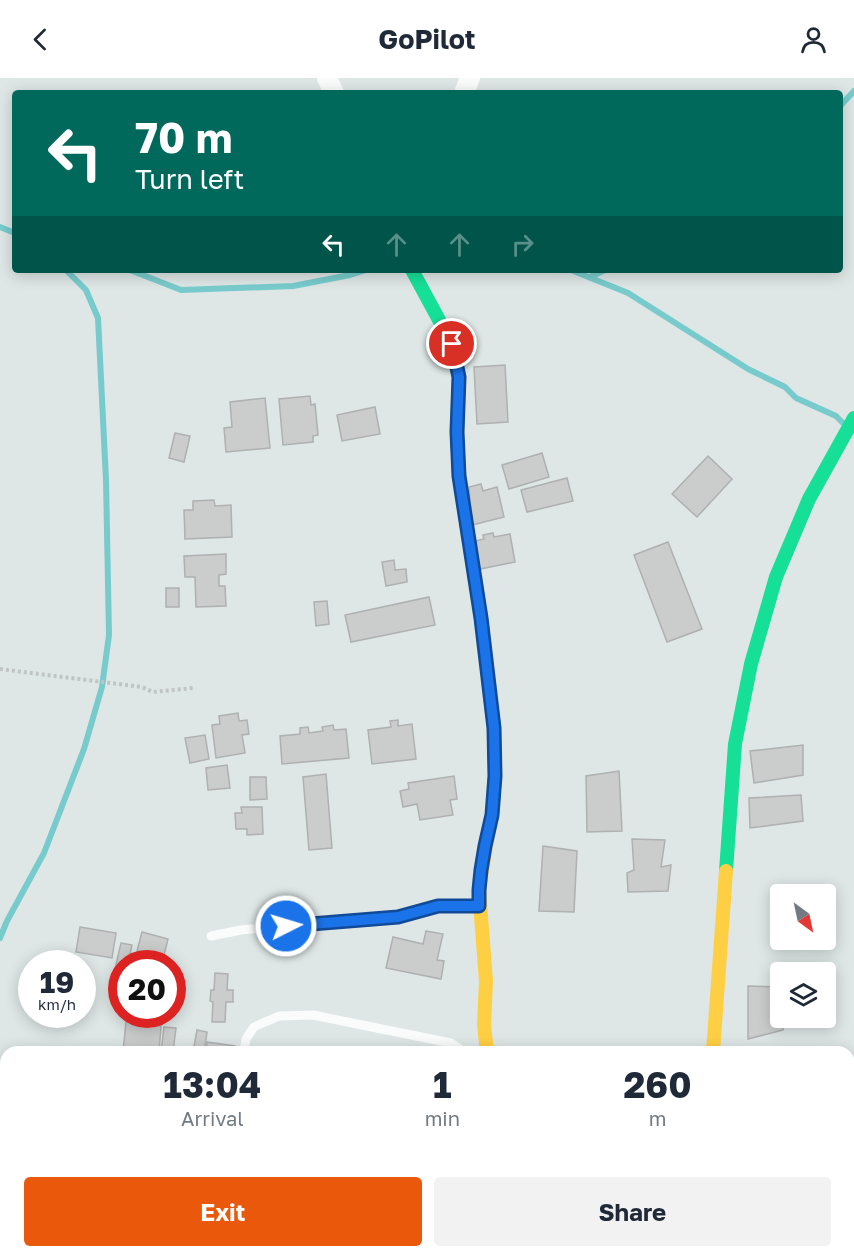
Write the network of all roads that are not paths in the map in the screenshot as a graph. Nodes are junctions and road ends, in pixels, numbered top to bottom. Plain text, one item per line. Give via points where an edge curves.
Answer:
1 (414, 273) edge
2 (854, 418) edge
3 (479, 906) junction
4 (211, 936) dead end
5 (245, 1046) edge
6 (455, 1046) edge
7 (487, 1046) edge
8 (712, 1046) edge

1 - 3 street via 452,344 459,377 459,476 481,618 495,752 492,815 482,862
2 - 8 street via 809,500 776,577 751,664 735,744
3 - 4 lane via 438,906 398,917
3 - 7 street
5 - 6 lane via 254,1027 279,1016 313,1015

